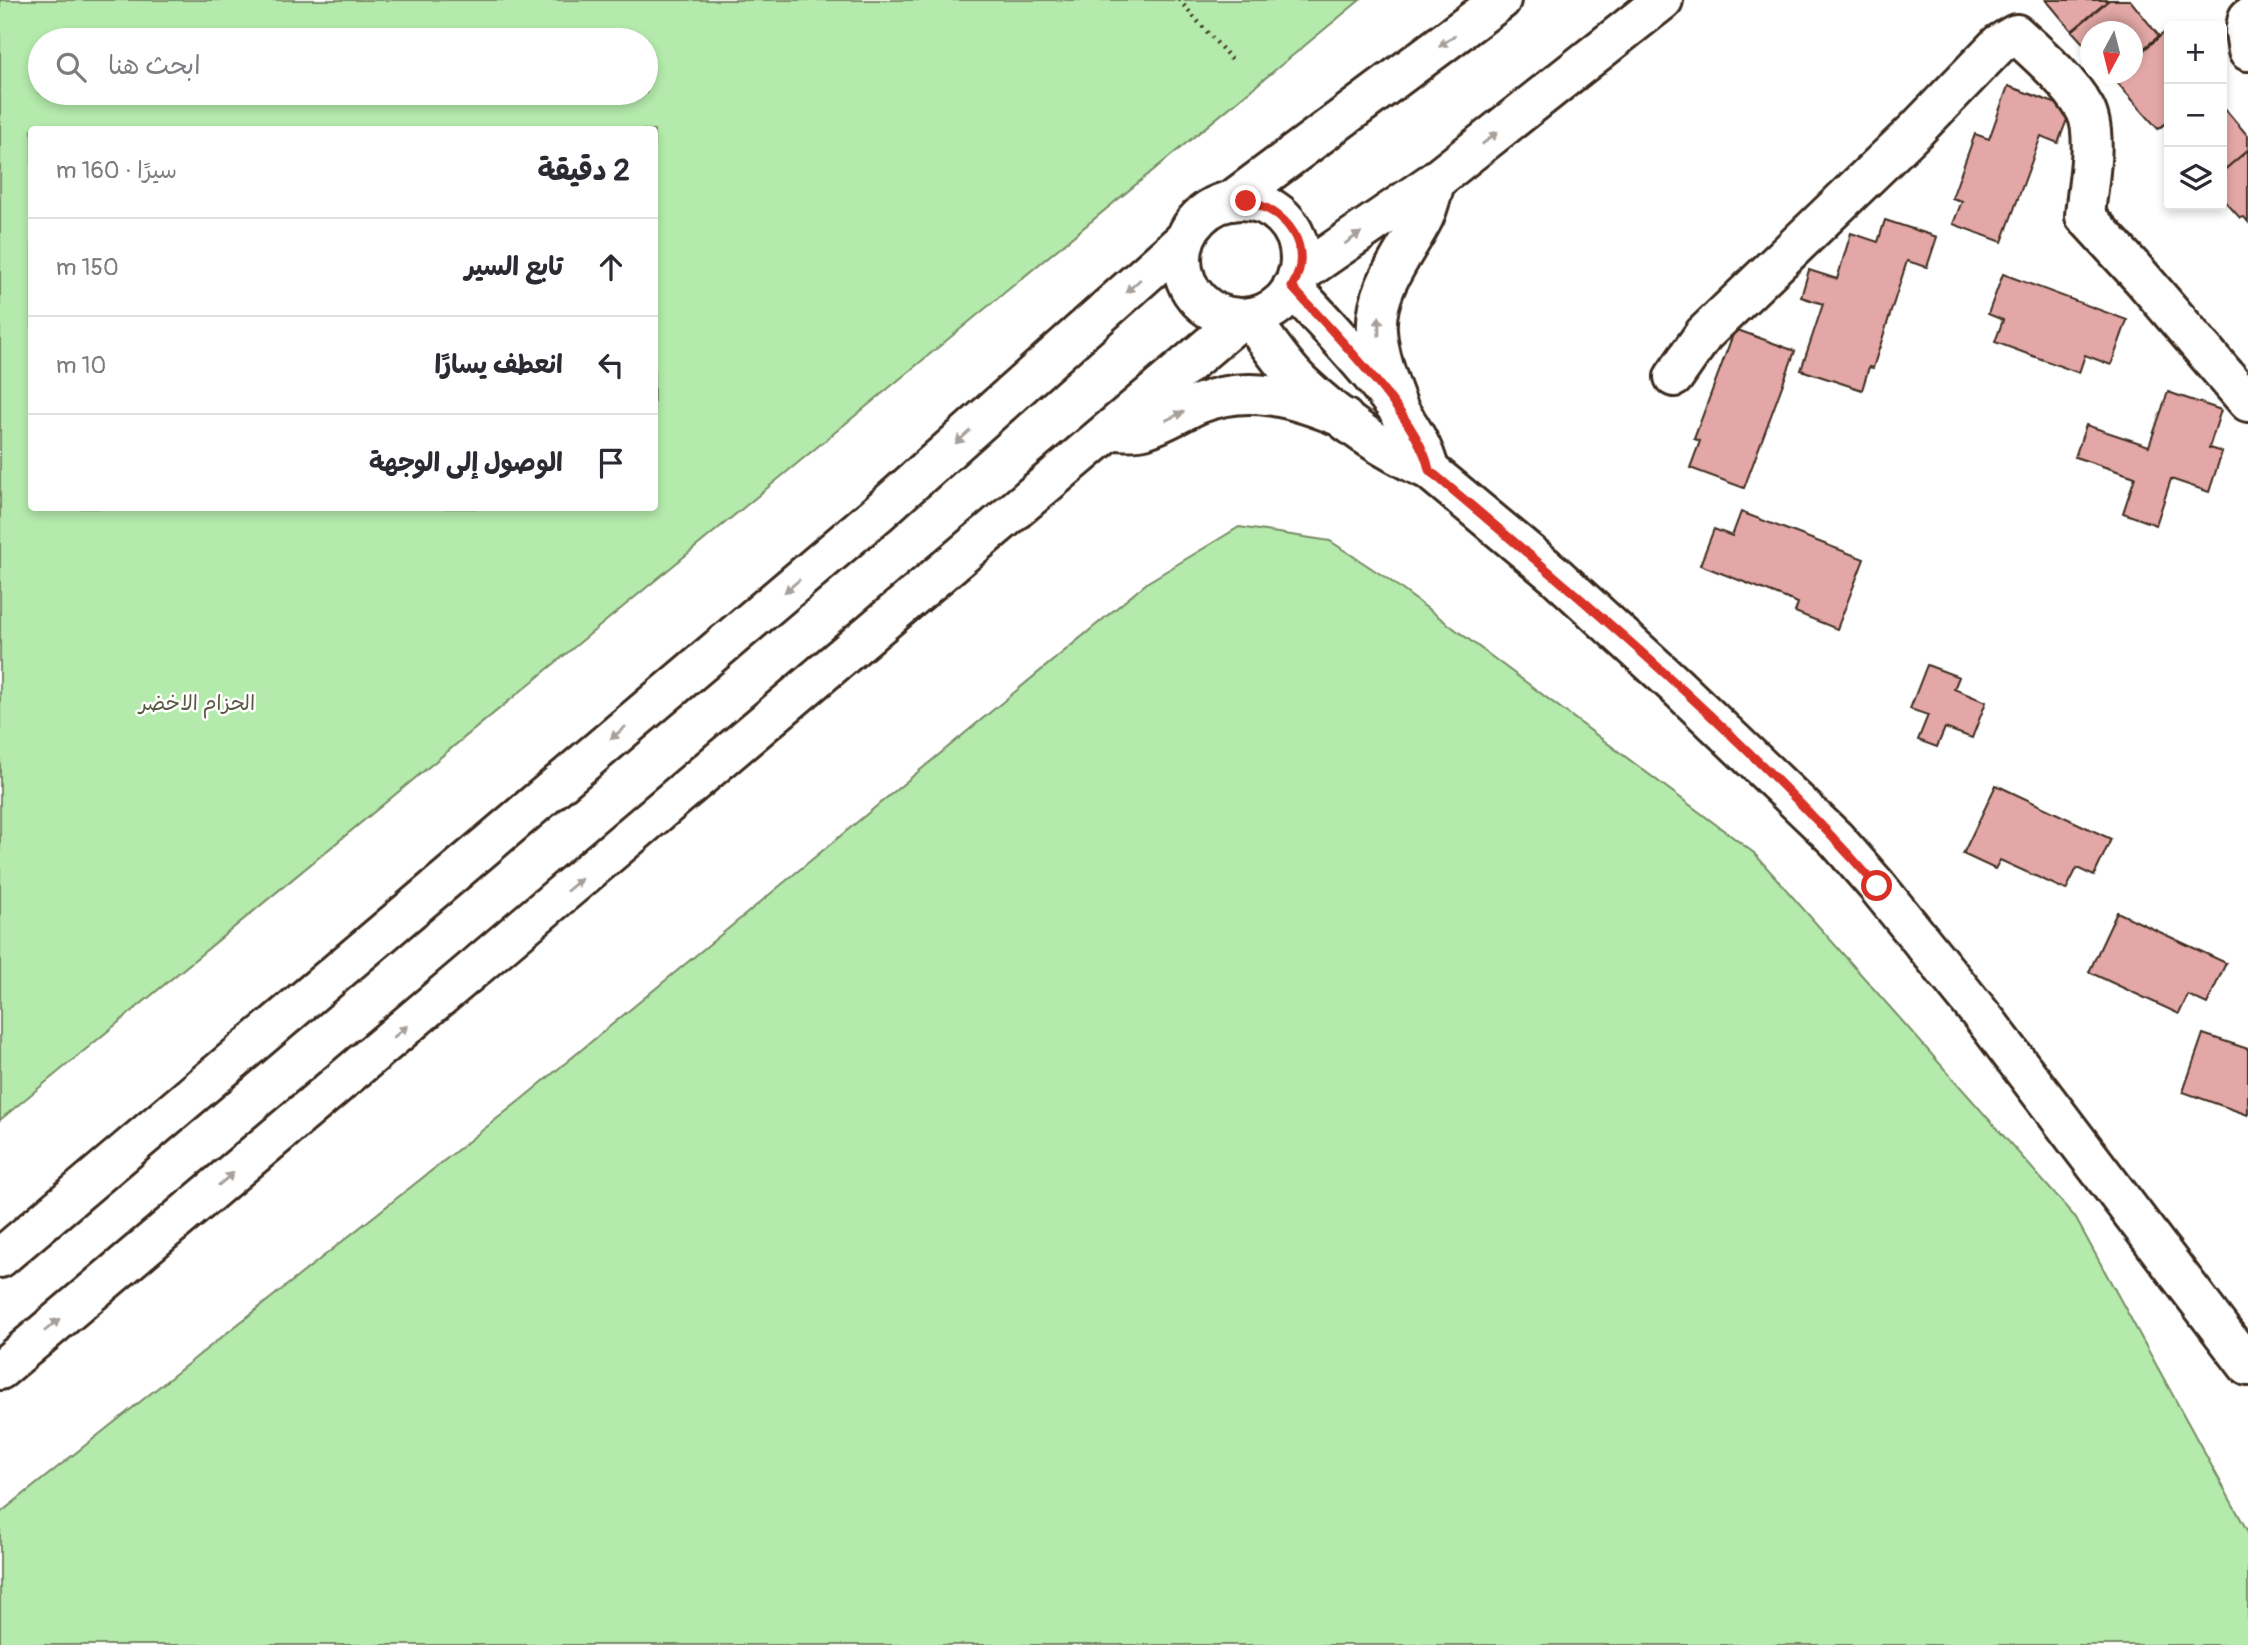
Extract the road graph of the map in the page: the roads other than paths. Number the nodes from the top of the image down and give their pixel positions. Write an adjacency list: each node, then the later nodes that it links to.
1 (1502, 0): 6 (main road, one-way to 6)
2 (1663, 0): 5 (main road, one-way to 2)
3 (2248, 18): 4 (main road)
4 (2248, 51)
5 (1436, 180): 8 (main road, one-way to 5); 12 (main road, one-way to 5)
6 (1231, 201): 7 (main road); 8 (main road)
7 (1184, 240): 9 (main road); 16 (main road, one-way to 16)
8 (1295, 282): 9 (main road); 12 (main road)
9 (1246, 318): 13 (main road); 14 (main road)
10 (1674, 377): 11 (main road)
11 (2248, 402)
12 (1402, 415): 15 (main road)
13 (1344, 418): 14 (main road, one-way to 13); 15 (main road)
14 (1109, 430): 18 (main road, one-way to 14)
15 (1429, 470): 17 (main road)
16 (0, 1258)
17 (2248, 1366)
18 (0, 1370)

